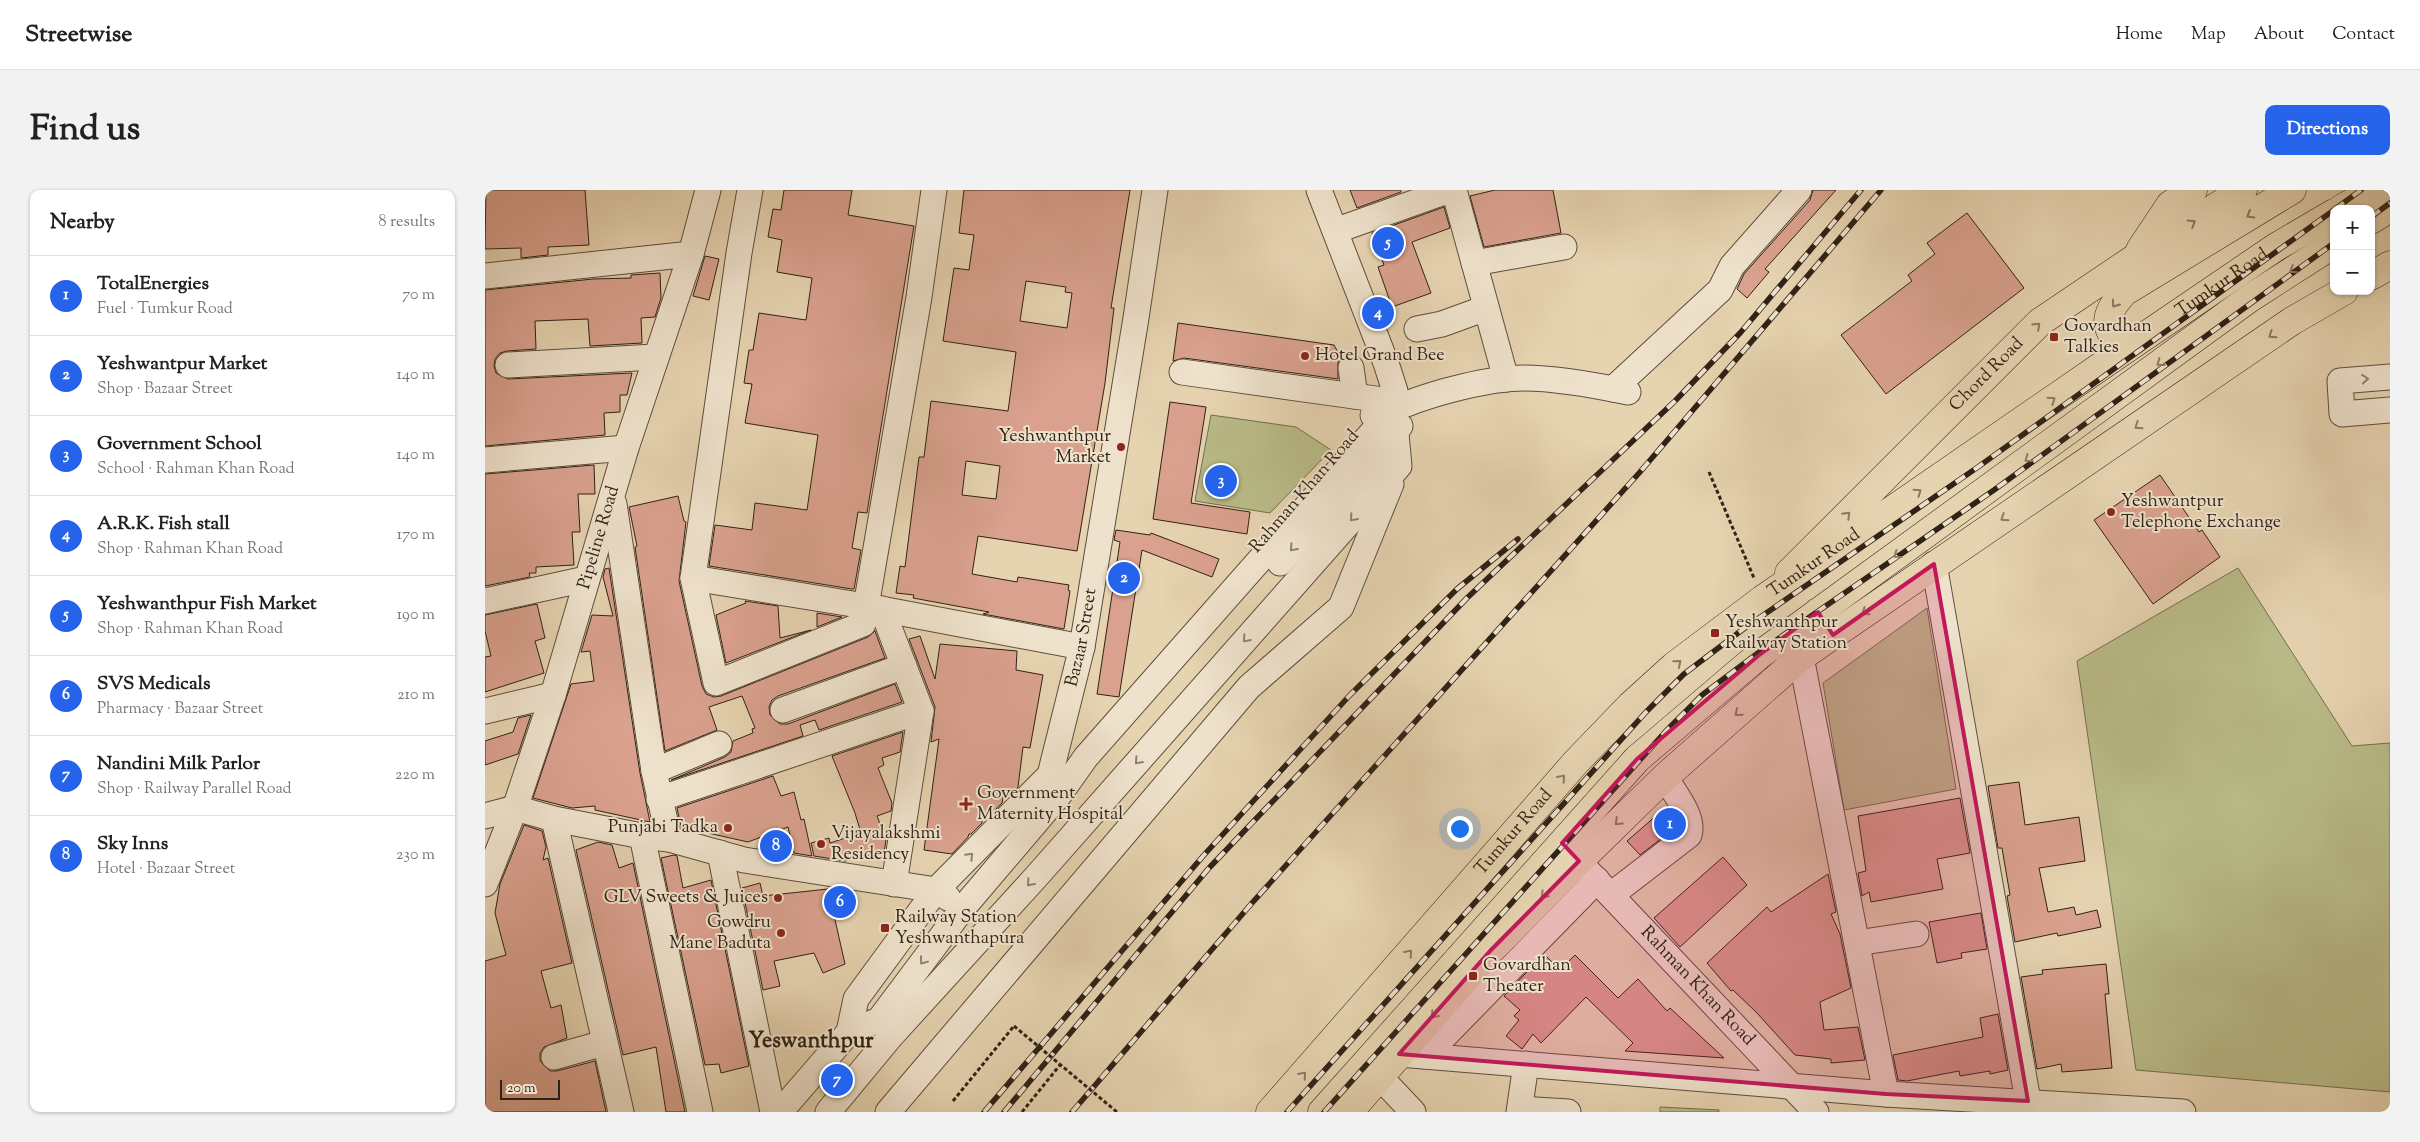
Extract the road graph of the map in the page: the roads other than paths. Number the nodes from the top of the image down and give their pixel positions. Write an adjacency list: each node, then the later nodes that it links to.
1 (708, 190): 23 (street, Pipeline Road)
2 (750, 190): 47 (street)
3 (934, 190): 51 (street)
4 (1141, 190): 54 (street)
5 (1155, 190): 54 (street, Bazaar Street)
6 (1166, 190): 62 (street)
7 (1301, 190): 41 (street)
8 (1319, 190): 41 (street)
9 (1331, 190): 20 (street)
10 (1452, 190): 20 (street); 25 (street)
11 (1799, 190): 38 (street)
12 (2193, 190): 24 (main road)
13 (2243, 190): 24 (main road, Chord Road, one-way to 13)
14 (2292, 190): 32 (main road, one-way to 32)
15 (2374, 190): 16 (main road)
16 (2348, 205)
17 (2390, 208): 19 (main road)
18 (2330, 215): 32 (main road, Tumkur Road)
19 (2375, 217)
20 (1346, 227): 41 (street)
21 (1564, 247): 25 (street)
22 (2330, 247): 52 (main road, Tumkur Road, one-way to 52)
23 (691, 254): 28 (street); 33 (street, Pipeline Road)
24 (2135, 258): 49 (main road, Chord Road, one-way to 24)
25 (1474, 263): 30 (street)
26 (2390, 265): 27 (main road)
27 (2375, 274)
28 (485, 276)
29 (2337, 295): 46 (main road, one-way to 46)
30 (1486, 308): 31 (street); 38 (street)
31 (1417, 329)
32 (2126, 349): 49 (main road, Tumkur Road, one-way to 32)
33 (655, 357): 34 (street); 42 (street, Pipeline Road)
34 (508, 365)
35 (1351, 368): 39 (street)
36 (1183, 372): 39 (street)
37 (2390, 377): 40 (street, one-way to 37)
38 (1506, 379): 41 (street)
39 (1355, 396): 41 (street)
40 (2390, 410)
41 (1391, 413): 44 (street); 62 (street, Rahman Khan Road, one-way to 62)
42 (626, 448): 43 (street); 45 (street, Pipeline Road)
43 (485, 460)
44 (1399, 466): 80 (street, one-way to 80); 96 (street)
45 (613, 498): 48 (street, Pipeline Road); 63 (street)
46 (1934, 564): 53 (main road, one-way to 53); 89 (street)
47 (693, 578): 51 (street); 51 (street)
48 (586, 579): 50 (street); 57 (street, Pipeline Road)
49 (1763, 599): 97 (main road, Tumkur Road, one-way to 49)
50 (485, 601)
51 (873, 607): 54 (street); 56 (street)
52 (1818, 612): 53 (main road); 72 (main road, Tumkur Road)
53 (1833, 635): 55 (main road)
54 (1075, 646): 62 (street, Bazaar Street)
55 (1801, 657): 64 (main road, one-way to 64); 78 (street)
56 (904, 666): 58 (street); 59 (street)
57 (553, 695): 60 (street); 66 (street, Pipeline Road)
58 (783, 710)
59 (921, 711): 65 (street); 74 (street)
60 (485, 712)
61 (719, 744): 63 (street)
62 (1074, 749): 75 (street, Bazaar Street, one-way to 62); 76 (street, Rahman Khan Road)
63 (654, 771): 65 (street)
64 (1665, 777): 72 (main road, one-way to 72); 72 (street)
65 (659, 800): 70 (street)
66 (515, 808): 67 (street); 68 (street); 73 (street, Pipeline Road)
67 (485, 816)
68 (554, 819): 69 (street); 82 (street)
69 (642, 836): 70 (street); 92 (street)
70 (669, 839): 71 (street)
71 (720, 853): 74 (street); 93 (street)
72 (1587, 870): 83 (main road); 87 (street, Rahman Khan Road); 98 (main road, Tumkur Road)
73 (485, 884)
74 (894, 884): 75 (street)
75 (936, 890): 76 (street); 79 (street, Bazaar Street)
76 (963, 908): 80 (street, Rahman Khan Road, one-way to 80)
77 (1916, 934): 78 (street)
78 (1857, 943): 88 (street)
79 (856, 999): 80 (street); 81 (street)
80 (885, 1028): 81 (street); 95 (street)
81 (849, 1032): 94 (street)
82 (604, 1043): 84 (street); 91 (street)
83 (1412, 1056): 85 (street); 86 (main road)
84 (554, 1057)
85 (1526, 1064): 87 (street); 90 (street)
86 (1380, 1076): 99 (main road); 100 (street)
87 (1789, 1085): 88 (street); 102 (street); 103 (street, Rahman Khan Road)
88 (1886, 1094): 89 (street)
89 (2029, 1101): 104 (street)
90 (1520, 1110): 101 (street)
91 (621, 1112)
92 (700, 1112)
93 (773, 1112)
94 (779, 1112)
95 (828, 1112)
96 (888, 1112)
97 (1271, 1112)
98 (1322, 1112)
99 (1349, 1112)
100 (1413, 1112)
101 (1567, 1112)
102 (1787, 1112)
103 (1816, 1112)
104 (2183, 1112)

